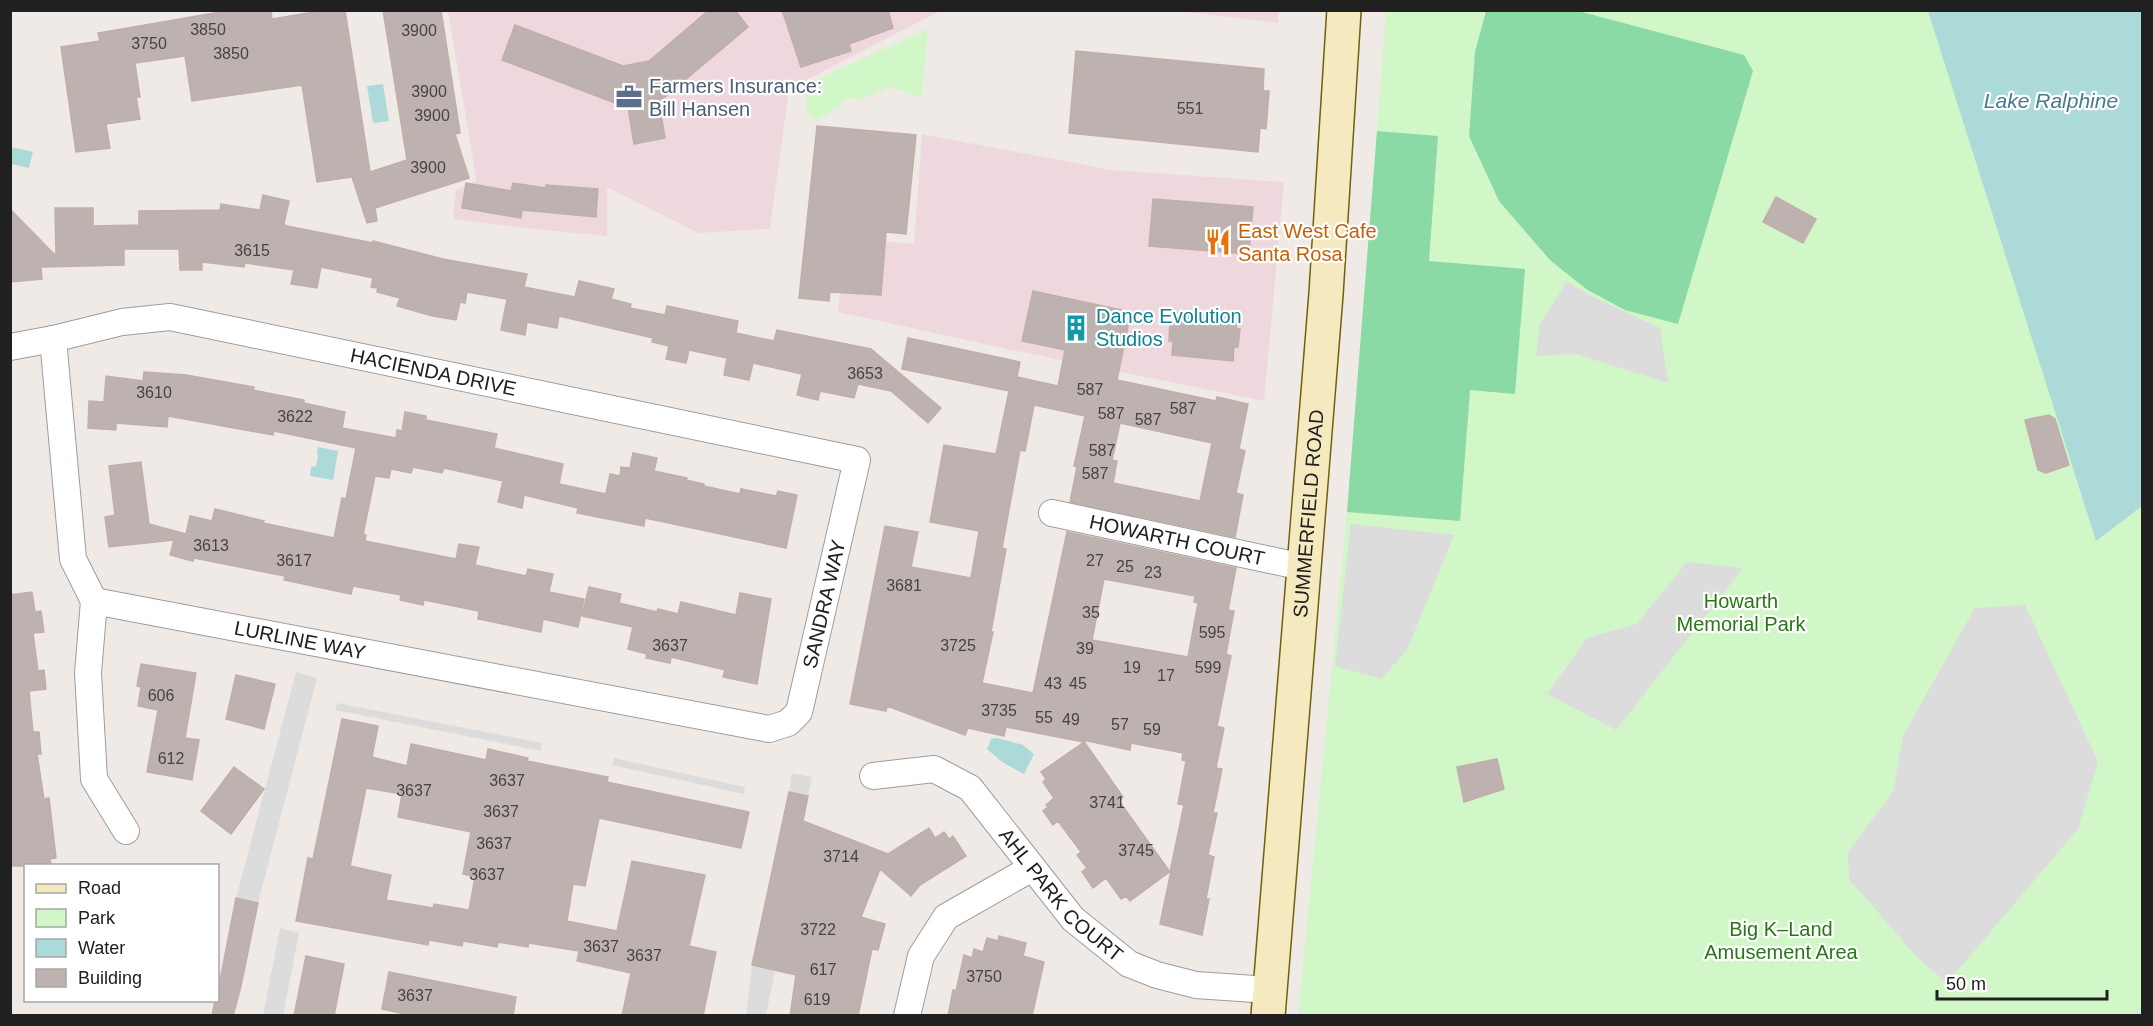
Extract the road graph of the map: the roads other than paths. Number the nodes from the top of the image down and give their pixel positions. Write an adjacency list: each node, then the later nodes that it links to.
1 (1344, 10): 6 (street, SUMMERFIELD ROAD)
2 (53, 339): 3 (street, HACIENDA DRIVE); 4 (street, HACIENDA DRIVE); 7 (street)
3 (10, 347)
4 (857, 460): 8 (street, SANDRA WAY)
5 (1052, 513): 6 (street, HOWARTH COURT)
6 (1303, 567): 12 (street, SUMMERFIELD ROAD)
7 (94, 601): 8 (street, LURLINE WAY); 10 (street)
8 (769, 729)
9 (873, 776): 11 (street, AHL PARK COURT)
10 (126, 831)
11 (1032, 868): 12 (street, AHL PARK COURT); 13 (street)
12 (1269, 1003)
13 (907, 1016)

